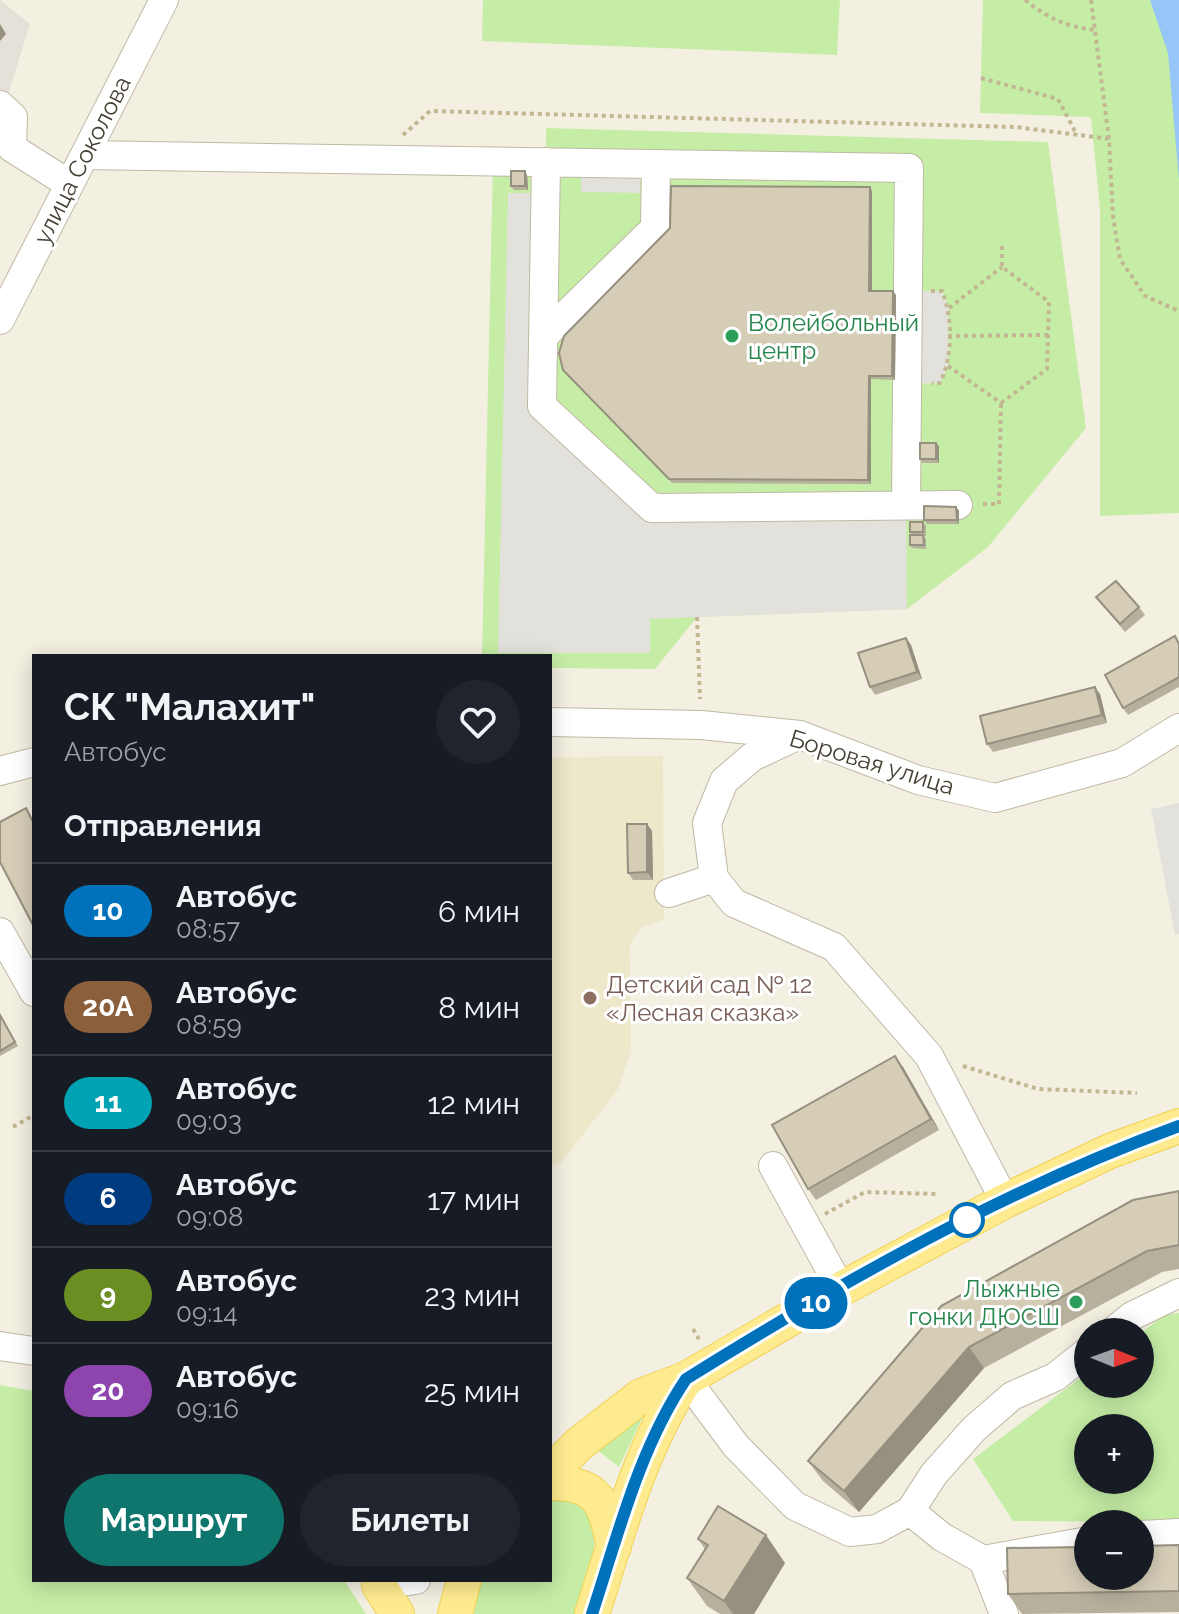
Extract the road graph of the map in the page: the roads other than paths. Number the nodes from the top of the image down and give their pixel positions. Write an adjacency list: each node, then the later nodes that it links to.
1 (164, 0): 3 (street, улица Соколова)
2 (0, 105): 6 (street)
3 (85, 155): 4 (street); 6 (street, улица Соколова)
4 (546, 162): 5 (street); 8 (street)
5 (656, 164): 8 (street); 9 (street)
6 (69, 184): 7 (street, улица Соколова)
7 (0, 320)
8 (543, 337): 9 (street)
9 (906, 505): 10 (street)
10 (958, 505)
11 (552, 722): 13 (street, Боровая улица)
12 (1179, 728): 13 (street, Боровая улица)
13 (800, 735): 16 (street)
14 (32, 763): 15 (street)
15 (0, 771)
16 (714, 878): 17 (street); 22 (street)
17 (669, 893)
18 (0, 932): 19 (street)
19 (32, 988)
20 (1179, 1126): 22 (main road)
21 (773, 1166): 23 (street)
22 (1005, 1201): 23 (main road)
23 (841, 1289): 27 (main road)
24 (1179, 1293): 25 (street)
25 (1130, 1318)
26 (1074, 1362): 30 (street)
27 (686, 1379): 28 (main road); 30 (street); 34 (main road)
28 (552, 1471)
29 (552, 1483): 34 (main road)
30 (910, 1511): 35 (street)
31 (1179, 1533): 32 (street)
32 (1154, 1534)
33 (1074, 1544): 35 (street)
34 (614, 1547): 40 (main road)
35 (983, 1560): 41 (street)
36 (377, 1582): 38 (main road)
37 (463, 1582): 39 (main road)
38 (397, 1614)
39 (455, 1614)
40 (592, 1614)
41 (1004, 1614)

